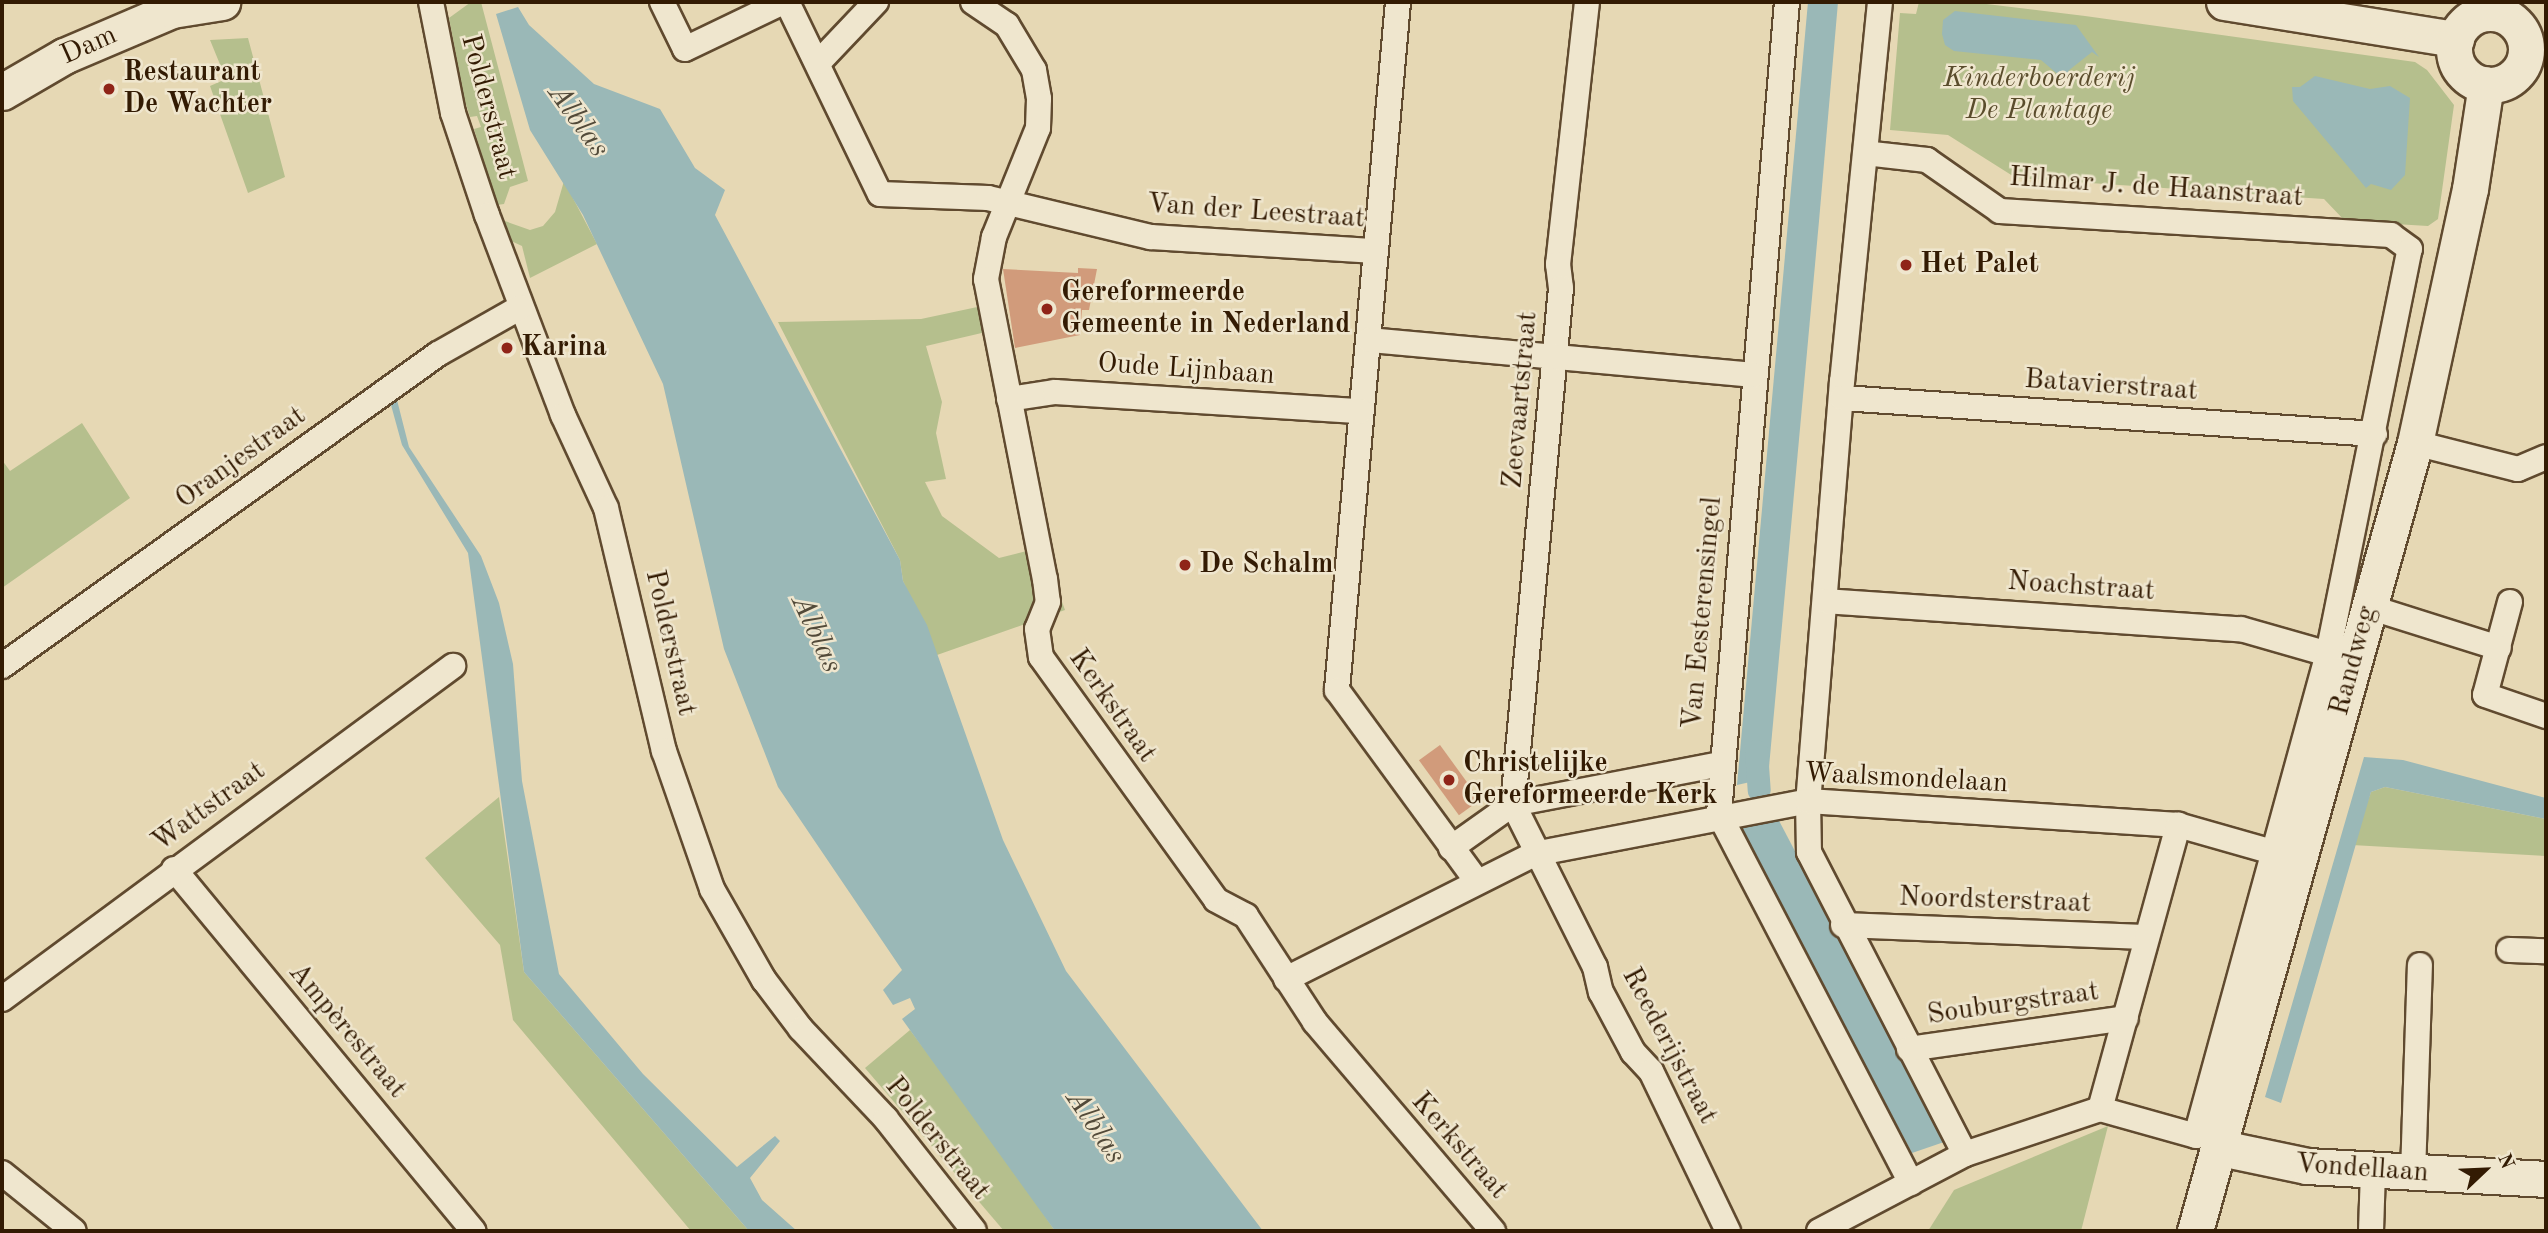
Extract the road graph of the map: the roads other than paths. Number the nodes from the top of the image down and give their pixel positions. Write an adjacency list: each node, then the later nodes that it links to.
1 (222, 2): 12 (street, Dam)
2 (431, 2): 23 (street, Polderstraat)
3 (662, 2): 4 (street)
4 (785, 2): 16 (street)
5 (876, 2): 16 (street)
6 (973, 2): 20 (street, Kerkstraat)
7 (1398, 2): 22 (street)
8 (1587, 2): 25 (street, Zeevaartstraat)
9 (1787, 2): 26 (street, Van Eesterensingel)
10 (1880, 2): 19 (street)
11 (2224, 2): 14 (street)
12 (170, 6): 18 (street, Dam)
13 (2498, 8): 14 (street); 15 (street)
14 (2456, 39): 17 (street)
15 (2536, 47): 17 (street)
16 (819, 62): 20 (street, Van der Leestraat)
17 (2486, 84): 31 (street, Randweg)
18 (2, 92)
19 (1865, 153): 21 (street, Hilmar J. de Haanstraat); 27 (street)
20 (1008, 202): 22 (street, Van der Leestraat); 28 (street, Kerkstraat)
21 (2410, 249): 30 (street, Randweg)
22 (1376, 251): 24 (street)
23 (521, 307): 38 (street, Oranjestraat); 68 (street, Polderstraat)
24 (1369, 340): 25 (street); 29 (street)
25 (1555, 358): 26 (street); 43 (street, Zeevaartstraat)
26 (1753, 375): 41 (street, Van Eesterensingel)
27 (1842, 398): 30 (street, Batavierstraat); 33 (street)
28 (1009, 399): 29 (street, Oude Lijnbaan); 56 (street, Kerkstraat)
29 (1360, 411): 46 (street)
30 (2375, 434): 37 (street, Randweg)
31 (2415, 443): 32 (street); 35 (street, Randweg)
32 (2546, 457)
33 (1825, 601): 37 (street, Noachstraat); 42 (street)
34 (2510, 602): 36 (street)
35 (2369, 607): 36 (street); 61 (street, Randweg)
36 (2499, 648): 40 (street)
37 (2328, 654): 47 (street, Randweg)
38 (2, 666)
39 (453, 666): 49 (street, Wattstraat)
40 (2546, 716)
41 (1720, 764): 43 (street); 44 (street, Van Eesterensingel)
42 (1808, 801): 44 (street, Waalsmondelaan); 45 (street, Waalsmondelaan); 51 (street)
43 (1513, 804): 46 (street); 48 (street)
44 (1719, 814): 48 (street, Waalsmondelaan); 67 (street, Van Eesterensingel)
45 (2178, 825): 47 (street, Waalsmondelaan); 52 (street)
46 (1451, 848): 50 (street)
47 (2276, 853): 61 (street, Randweg)
48 (1534, 854): 50 (street, Waalsmondelaan); 72 (street, Reederijstraat)
49 (174, 869): 57 (street, Wattstraat); 70 (street, Ampèrestraat)
50 (1476, 880): 56 (street, Waalsmondelaan)
51 (1843, 925): 52 (street, Noordsterstraat); 59 (street)
52 (2146, 937): 58 (street)
53 (2509, 950): 54 (street)
54 (2546, 951)
55 (2420, 965): 65 (street)
56 (1286, 979): 71 (street, Kerkstraat)
57 (2, 999)
58 (2126, 1018): 59 (street, Souburgstraat); 60 (street)
59 (1909, 1049): 62 (street)
60 (2100, 1109): 61 (street); 62 (street)
61 (2209, 1142): 63 (street, Vondellaan); 74 (street, Randweg)
62 (1965, 1153): 67 (street)
63 (2373, 1172): 65 (street, Vondellaan); 75 (street)
64 (2, 1173): 69 (street)
65 (2413, 1174): 66 (street, Vondellaan)
66 (2546, 1179)
67 (1911, 1183): 73 (street)
68 (966, 1228)
69 (74, 1231)
70 (473, 1231)
71 (1493, 1231)
72 (1728, 1231)
73 (1819, 1231)
74 (2195, 1231)
75 (2371, 1231)

